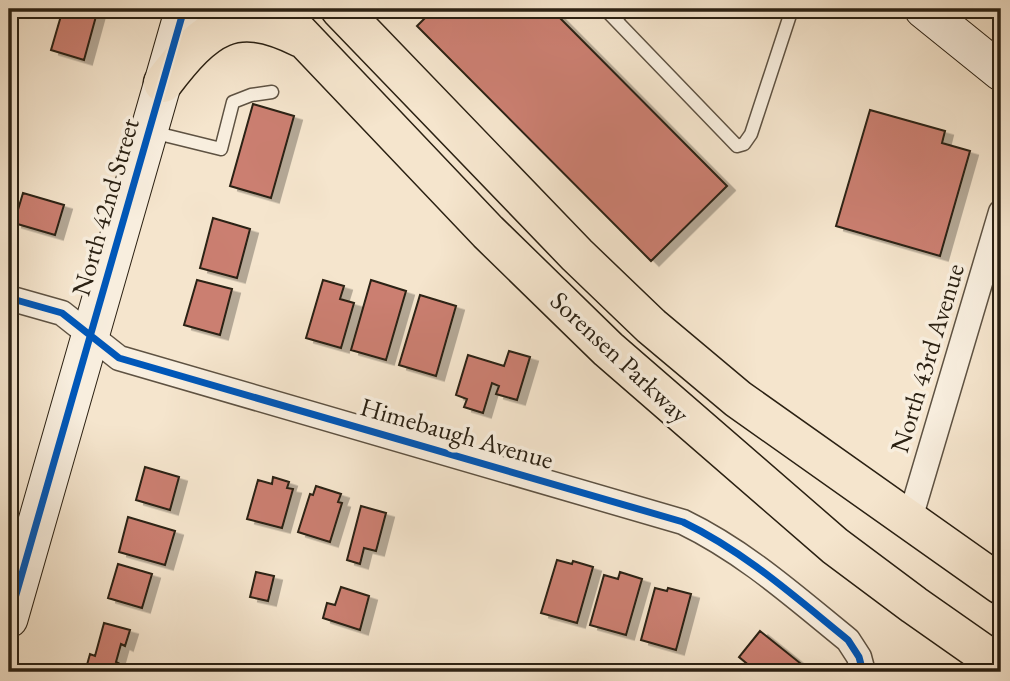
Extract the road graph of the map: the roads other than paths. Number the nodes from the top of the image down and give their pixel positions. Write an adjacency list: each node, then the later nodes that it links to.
1 (184, 9): 11 (street, North 42nd Street)
2 (275, 9): 9 (main road, Sorensen Parkway)
3 (340, 9): 17 (main road, Sorensen Parkway)
4 (605, 9): 8 (lane)
5 (626, 9): 8 (lane)
6 (792, 9): 8 (lane)
7 (923, 9): 10 (street)
8 (615, 19)
9 (307, 41): 11 (main road); 20 (main road, Sorensen Parkway)
10 (1001, 72)
11 (163, 83): 13 (street, North 42nd Street)
12 (272, 92): 13 (lane)
13 (149, 131): 16 (street, North 42nd Street)
14 (1001, 212): 17 (street, North 43rd Avenue)
15 (9, 298): 16 (street, Himebaugh Avenue)
16 (90, 336): 19 (street, North 42nd Street); 21 (street, Himebaugh Avenue)
17 (909, 522): 18 (main road, Sorensen Parkway)
18 (1001, 585)
19 (9, 619)
20 (1001, 666)
21 (862, 669)

